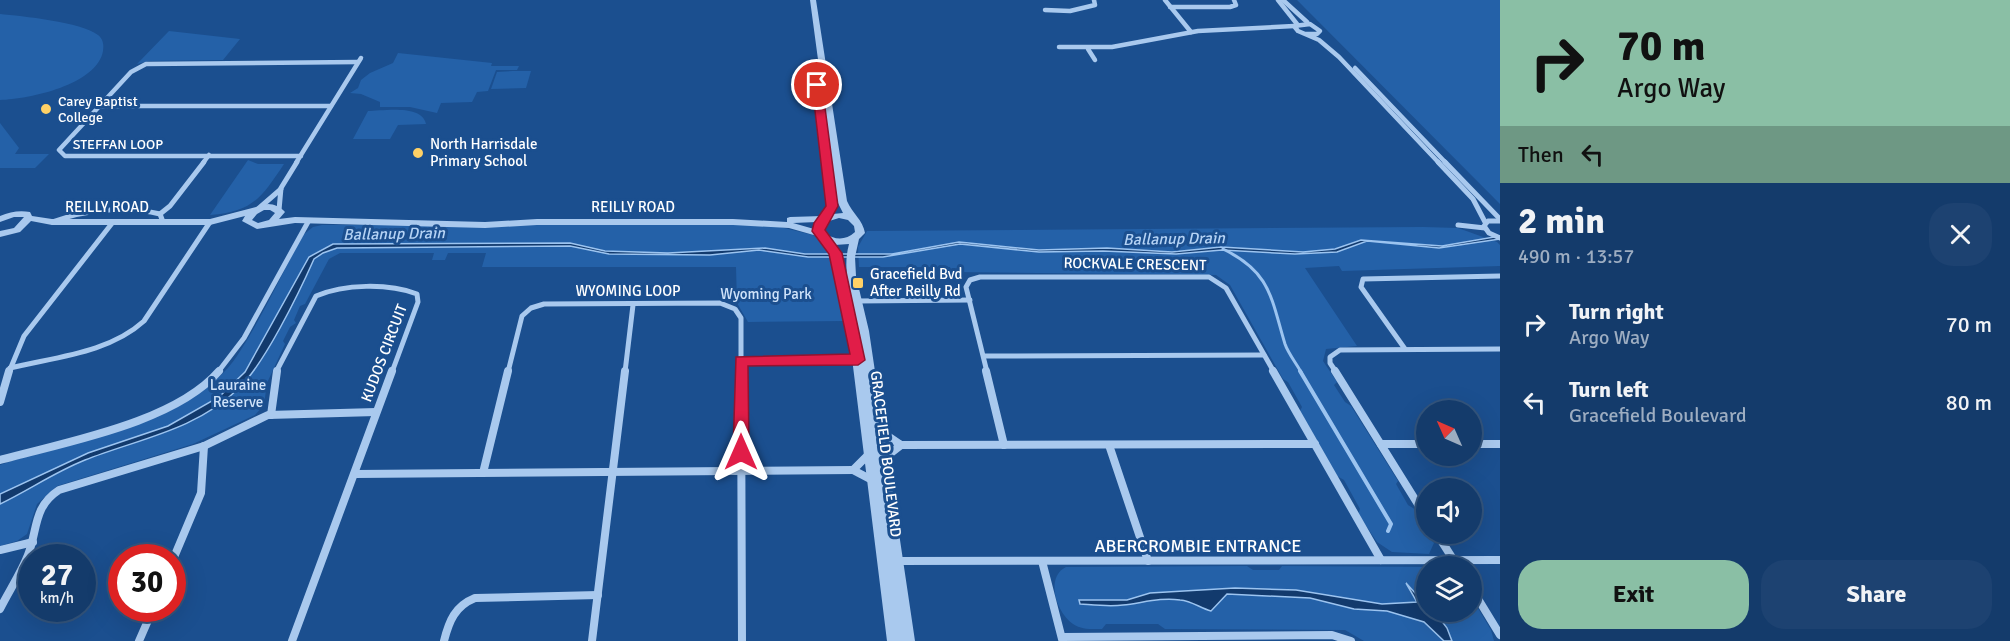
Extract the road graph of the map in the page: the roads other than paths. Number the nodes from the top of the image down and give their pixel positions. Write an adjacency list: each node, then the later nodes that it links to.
1 (806, 0): 28 (street)
2 (813, 0): 31 (street)
3 (1094, 0): 9 (street)
4 (1165, 0): 8 (street)
5 (1234, 0): 8 (street)
6 (1278, 0): 11 (street)
7 (1283, 0): 10 (street)
8 (1170, 7): 13 (street)
9 (1045, 10)
10 (1310, 24): 11 (street); 15 (street)
11 (1295, 25): 12 (street); 14 (street)
12 (1271, 28): 13 (street); 14 (street)
13 (1191, 32): 17 (street)
14 (1304, 33): 15 (street); 42 (street)
15 (1319, 33): 32 (street)
16 (1059, 47): 17 (street)
17 (1088, 49): 18 (street)
18 (1095, 60)
19 (98, 106): 20 (street); 20 (street, STEFFAN LOOP); 21 (street, STEFFAN LOOP)
20 (331, 106): 22 (street)
21 (209, 155): 22 (street, STEFFAN LOOP); 27 (street)
22 (301, 156): 23 (street)
23 (281, 188): 24 (street); 25 (street)
24 (256, 210): 25 (street); 29 (street, REILLY ROAD); 39 (street)
25 (279, 211): 30 (street, REILLY ROAD); 40 (street)
26 (1, 218): 38 (street)
27 (161, 218): 33 (street, REILLY ROAD); 34 (street, REILLY ROAD); 35 (street, REILLY ROAD)
28 (825, 218): 31 (street); 37 (street, REILLY ROAD); 44 (street)
29 (225, 220): 35 (street, REILLY ROAD); 39 (street, REILLY ROAD)
30 (295, 220): 36 (street, REILLY ROAD); 40 (street, REILLY ROAD)
31 (855, 220): 45 (street)
32 (1500, 220): 42 (street)
33 (51, 222): 34 (street, REILLY ROAD); 38 (street, REILLY ROAD)
34 (112, 222): 57 (street)
35 (210, 222): 57 (street)
36 (308, 222): 37 (street, REILLY ROAD); 72 (street)
37 (733, 222): 44 (street, REILLY ROAD)
38 (26, 223): 43 (street)
39 (250, 224): 40 (street, REILLY ROAD)
40 (268, 224)
41 (1458, 225): 42 (street)
42 (1485, 225): 46 (street)
43 (2, 235)
44 (823, 237): 45 (street); 56 (street, GRACEFIELD BOULEVARD)
45 (855, 238): 49 (street, GRACEFIELD BOULEVARD)
46 (1500, 238)
47 (1500, 276): 52 (street)
48 (970, 300): 49 (street); 53 (street, ROCKVALE CRESCENT); 54 (street)
49 (857, 301): 61 (street, GRACEFIELD BOULEVARD)
50 (633, 305): 55 (street, WYOMING LOOP); 76 (street); 77 (street, WYOMING LOOP)
51 (1500, 349): 52 (street)
52 (1405, 350): 63 (street)
53 (1264, 355): 54 (street); 62 (street, ROCKVALE CRESCENT)
54 (984, 356): 68 (street)
55 (741, 360): 56 (street); 74 (street, WYOMING LOOP)
56 (858, 360): 71 (street, GRACEFIELD BOULEVARD)
57 (10, 368): 58 (street)
58 (0, 402)
59 (376, 412): 60 (street); 60 (street, KUDOS CIRCUIT); 78 (street, KUDOS CIRCUIT)
60 (271, 415): 70 (street)
61 (879, 430): 67 (street); 73 (street, GRACEFIELD BOULEVARD)
62 (1315, 444): 69 (street); 84 (street, ROCKVALE CRESCENT)
63 (1381, 444): 64 (street); 80 (street)
64 (1416, 444)
65 (1482, 444): 66 (street)
66 (1500, 444)
67 (901, 445): 68 (street); 73 (street)
68 (1004, 445): 69 (street)
69 (1109, 445): 88 (street)
70 (204, 446): 81 (street); 82 (street)
71 (869, 454): 75 (street); 79 (street, GRACEFIELD BOULEVARD)
72 (0, 460)
73 (883, 460): 86 (street, GRACEFIELD BOULEVARD)
74 (740, 470): 75 (street); 76 (street); 102 (street, WYOMING LOOP)
75 (853, 470): 79 (street)
76 (612, 472): 77 (street); 91 (street)
77 (483, 473): 78 (street)
78 (355, 474): 99 (street, KUDOS CIRCUIT)
79 (873, 481): 103 (street, GRACEFIELD BOULEVARD)
80 (1416, 502)
81 (33, 542): 83 (street); 93 (street)
82 (180, 544)
83 (0, 550)
84 (1381, 560): 88 (street, ABERCROMBIE ENTRANCE); 89 (street, ABERCROMBIE ENTRANCE)
85 (1500, 560): 90 (street, ABERCROMBIE ENTRANCE)
86 (897, 561): 87 (street, ABERCROMBIE ENTRANCE); 104 (street, GRACEFIELD BOULEVARD)
87 (1042, 561): 88 (street, ABERCROMBIE ENTRANCE); 97 (street)
88 (1148, 561)
89 (1416, 562)
90 (1482, 562)
91 (598, 595): 100 (street); 101 (street)
92 (1482, 605): 95 (street)
93 (0, 609)
94 (147, 622): 98 (street)
95 (1500, 635)
96 (1210, 638): 97 (street); 105 (street)
97 (1062, 639)
98 (139, 641)
99 (292, 641)
100 (444, 641)
101 (592, 641)
102 (742, 641)
103 (894, 641)
104 (908, 641)
105 (1351, 641)

